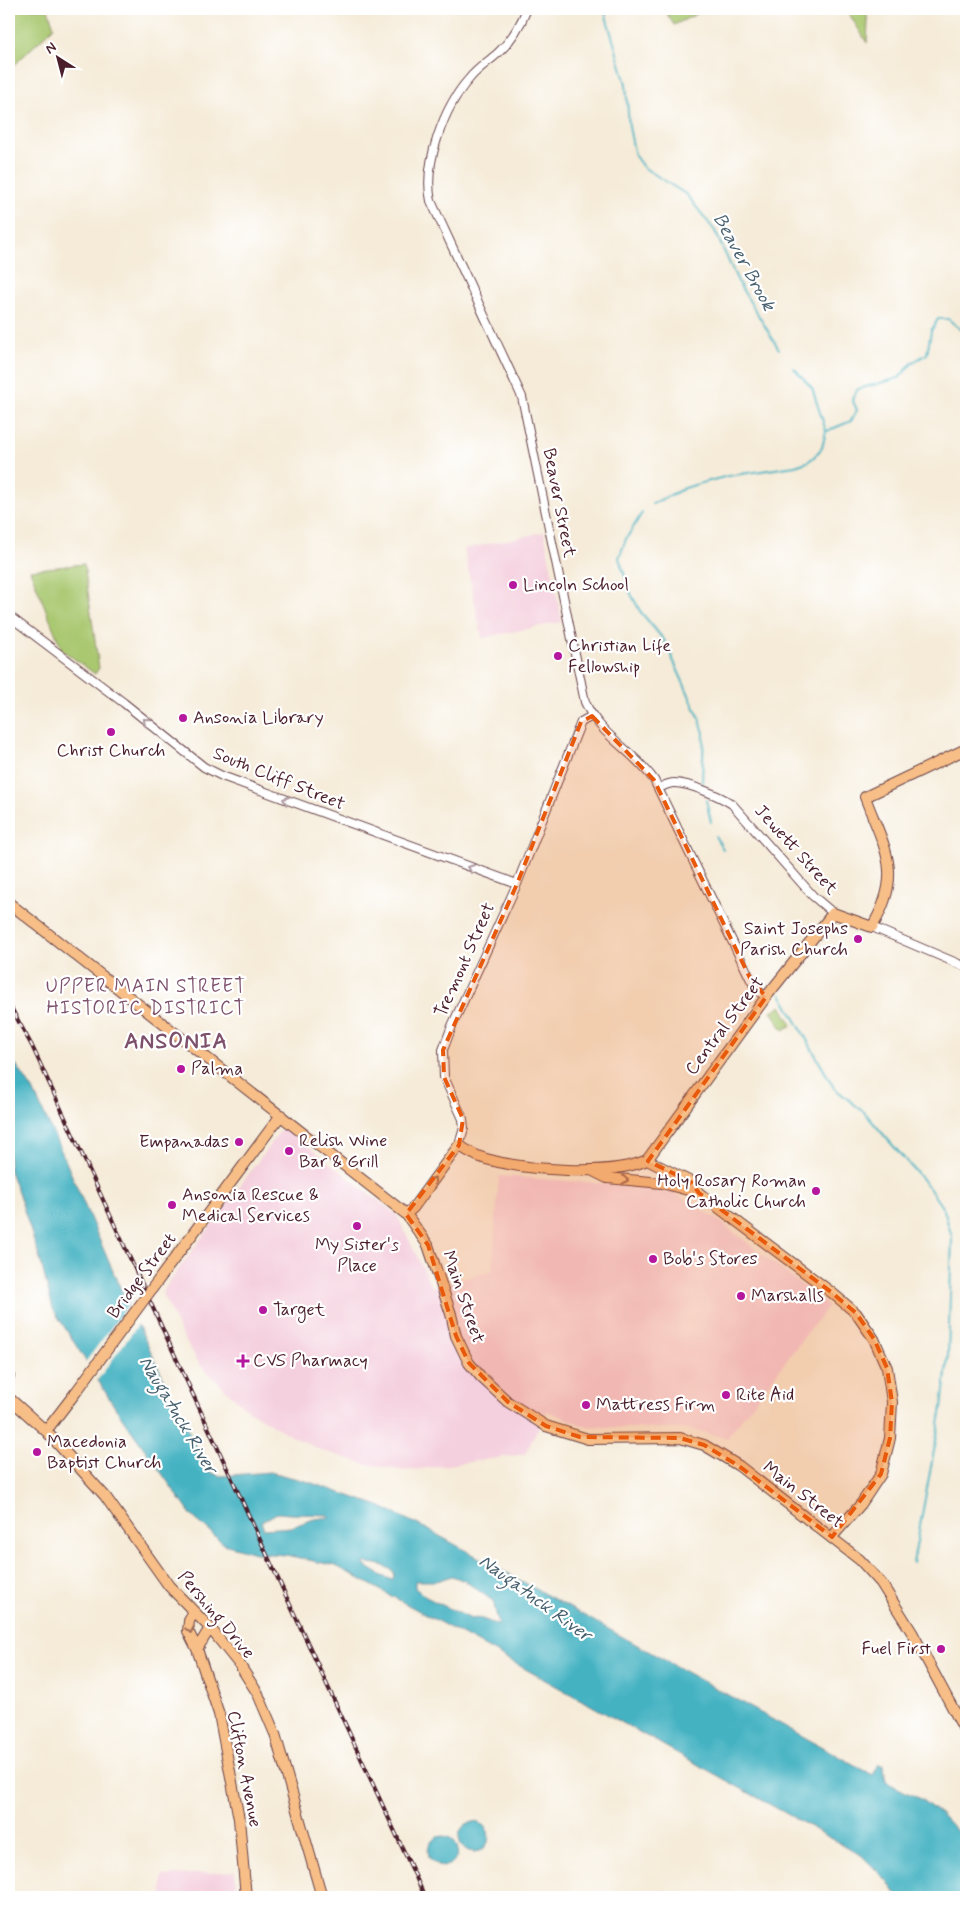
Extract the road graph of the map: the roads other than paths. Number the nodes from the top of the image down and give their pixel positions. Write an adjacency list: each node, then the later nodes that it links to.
1 (527, 9): 3 (street, Beaver Street)
2 (9, 616): 6 (street, South Cliff Street, one-way to 2)
3 (592, 716): 5 (street, Beaver Street); 6 (street, Tremont Street)
4 (966, 749): 9 (main road)
5 (659, 788): 8 (street, Jewett Street); 11 (street, Beaver Street)
6 (517, 884): 13 (street, Tremont Street)
7 (9, 903): 12 (main road, Main Street)
8 (832, 913): 9 (main road, Jewett Street); 11 (main road, Central Street)
9 (872, 927): 10 (street, Jewett Street)
10 (966, 967)
11 (766, 997): 14 (main road, Central Street)
12 (281, 1115): 18 (main road, Main Street); 24 (main road, Bridge Street, bridge)
13 (458, 1145): 15 (main road); 18 (main road, Tremont Street, one-way to 13)
14 (647, 1160): 15 (main road); 16 (main road); 17 (main road)
15 (590, 1170): 16 (main road, one-way to 16)
16 (662, 1183): 17 (main road)
17 (699, 1193): 25 (main road)
18 (406, 1214): 25 (main road, Main Street)
19 (9, 1313): 20 (main road)
20 (9, 1332)
21 (9, 1355): 22 (main road)
22 (9, 1376)
23 (9, 1398): 24 (main road, Pershing Drive)
24 (46, 1431): 26 (main road, Pershing Drive)
25 (832, 1537): 29 (main road, Main Street)
26 (194, 1612): 27 (main road, Pershing Drive); 28 (main road, Clifton Avenue, one-way to 28)
27 (210, 1628): 28 (main road); 31 (main road, Pershing Drive)
28 (197, 1649): 30 (main road, Clifton Avenue)
29 (966, 1733)
30 (246, 1897)
31 (322, 1897)

